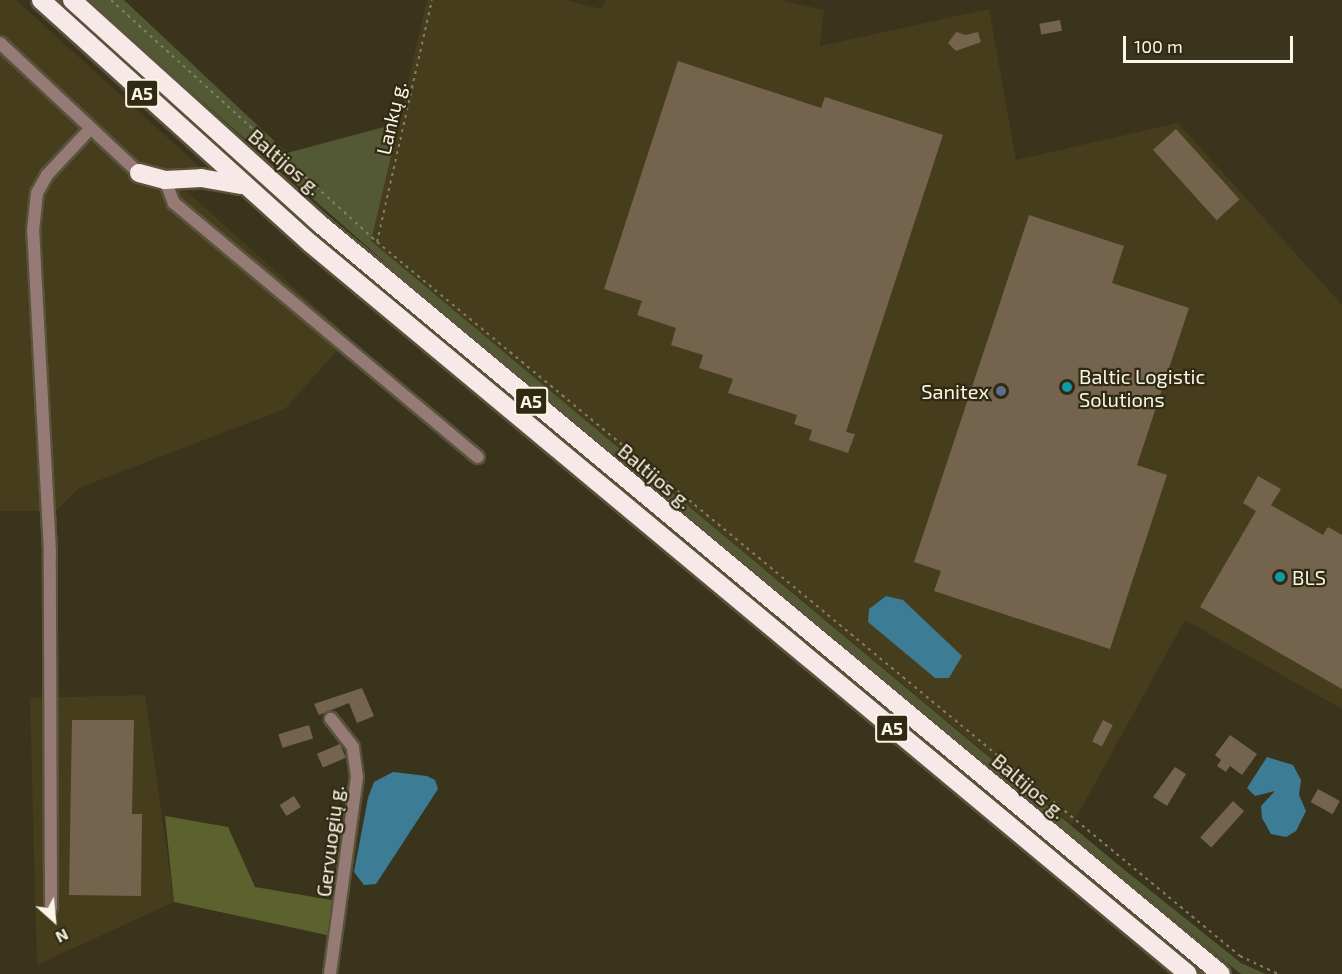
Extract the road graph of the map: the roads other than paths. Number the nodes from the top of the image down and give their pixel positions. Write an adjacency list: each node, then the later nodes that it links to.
1 (41, 0): 7 (highway, A5)
2 (72, 0): 13 (highway, Baltijos g. / A5)
3 (0, 43): 4 (street)
4 (90, 129): 5 (street); 10 (street)
5 (139, 173): 6 (highway)
6 (165, 180): 7 (highway); 8 (street)
7 (245, 186): 12 (highway, A5)
8 (478, 457)
9 (331, 719): 11 (street, Gervuogių g.)
10 (51, 908)
11 (330, 974)
12 (1188, 974)
13 (1221, 974)

